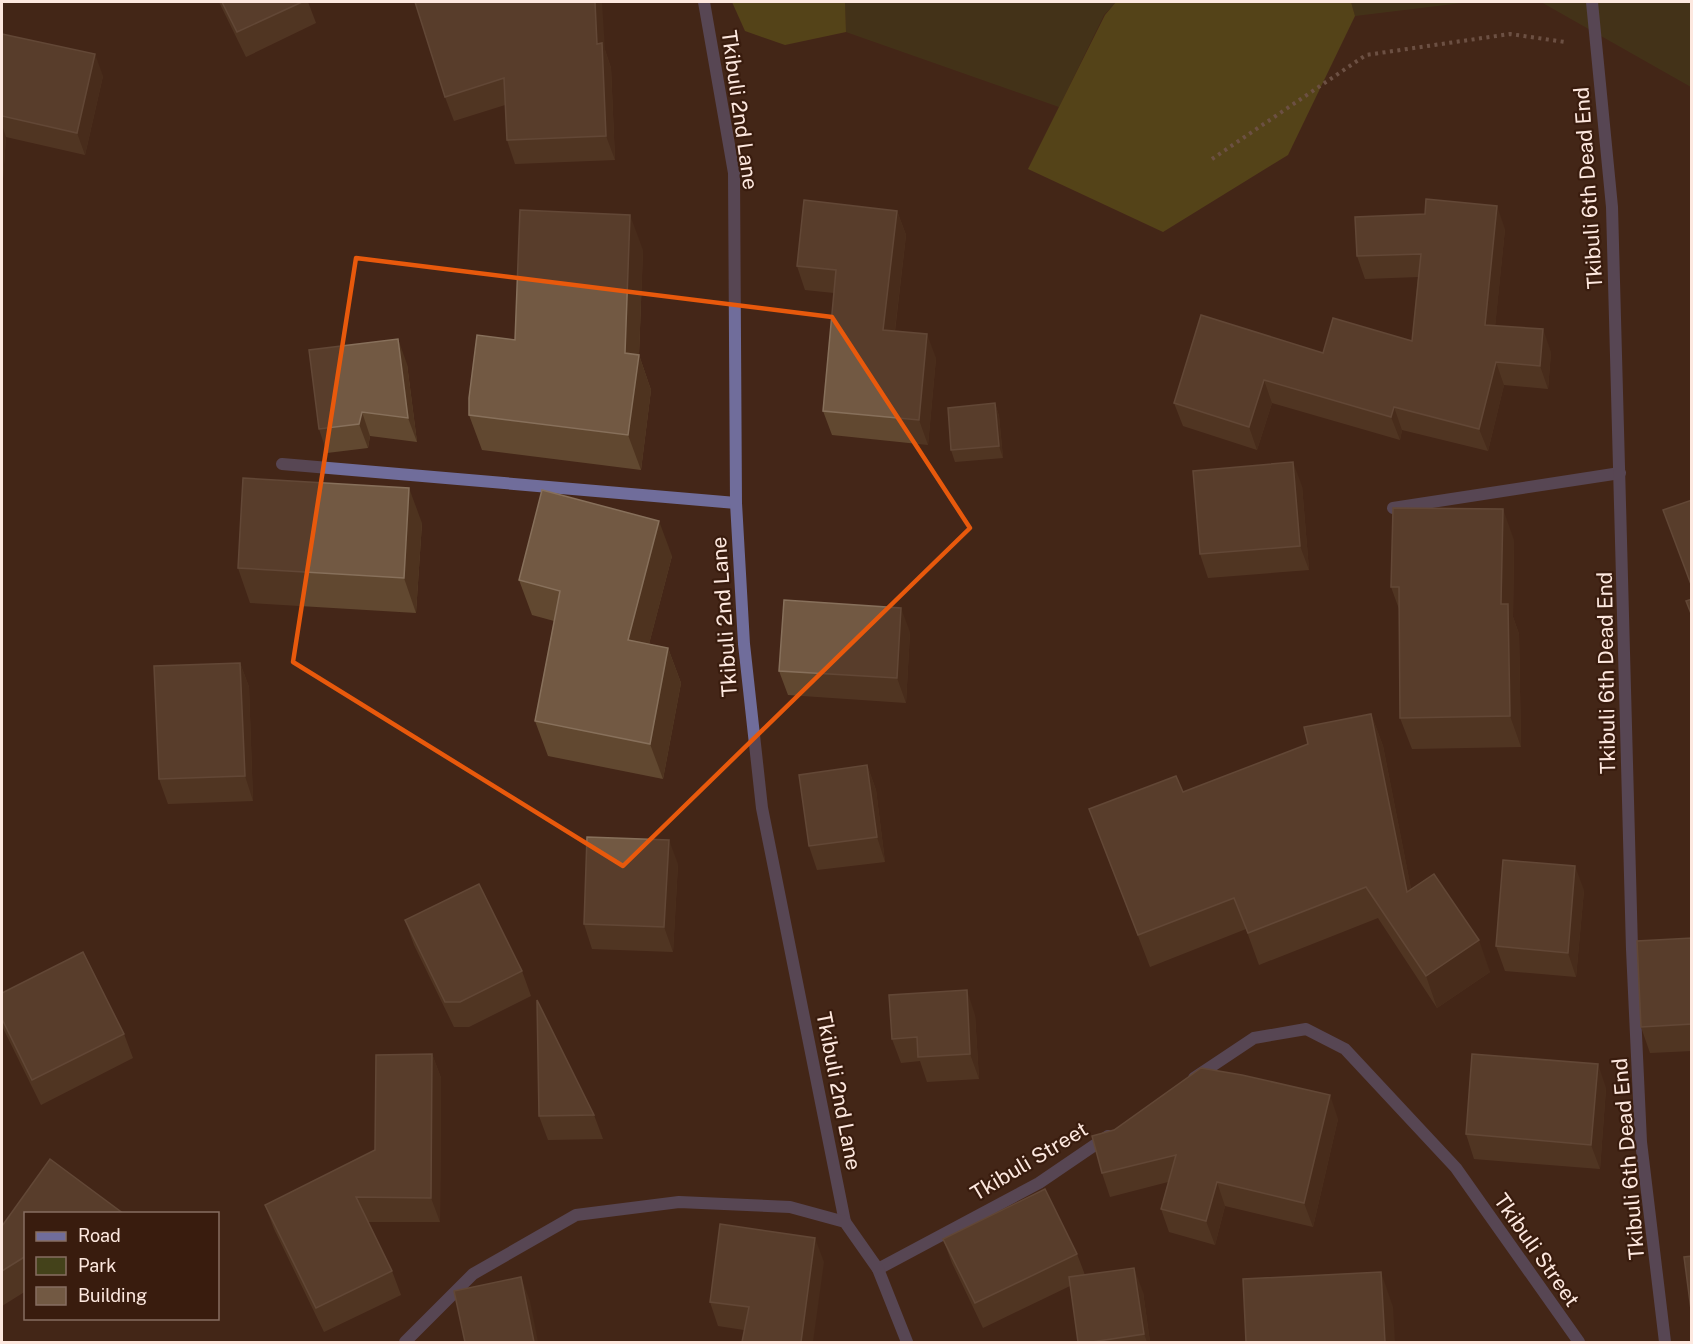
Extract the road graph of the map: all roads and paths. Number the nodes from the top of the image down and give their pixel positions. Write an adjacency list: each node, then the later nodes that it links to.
1 (704, 2): 7 (street, Tkibuli 2nd Lane)
2 (1592, 2): 3 (street, Tkibuli 6th Dead End)
3 (1596, 46): 4 (path); 6 (street, Tkibuli 6th Dead End)
4 (1212, 159)
5 (282, 464): 7 (street)
6 (1620, 473): 8 (street); 16 (street, Tkibuli 6th Dead End)
7 (736, 503): 11 (street, Tkibuli 2nd Lane)
8 (1393, 507)
9 (1185, 1084): 15 (street, Tkibuli Street)
10 (1117, 1130): 12 (street, Tkibuli Street)
11 (845, 1222): 12 (street); 13 (street)
12 (878, 1269): 14 (street)
13 (405, 1342)
14 (907, 1342)
15 (1579, 1342)
16 (1665, 1342)

